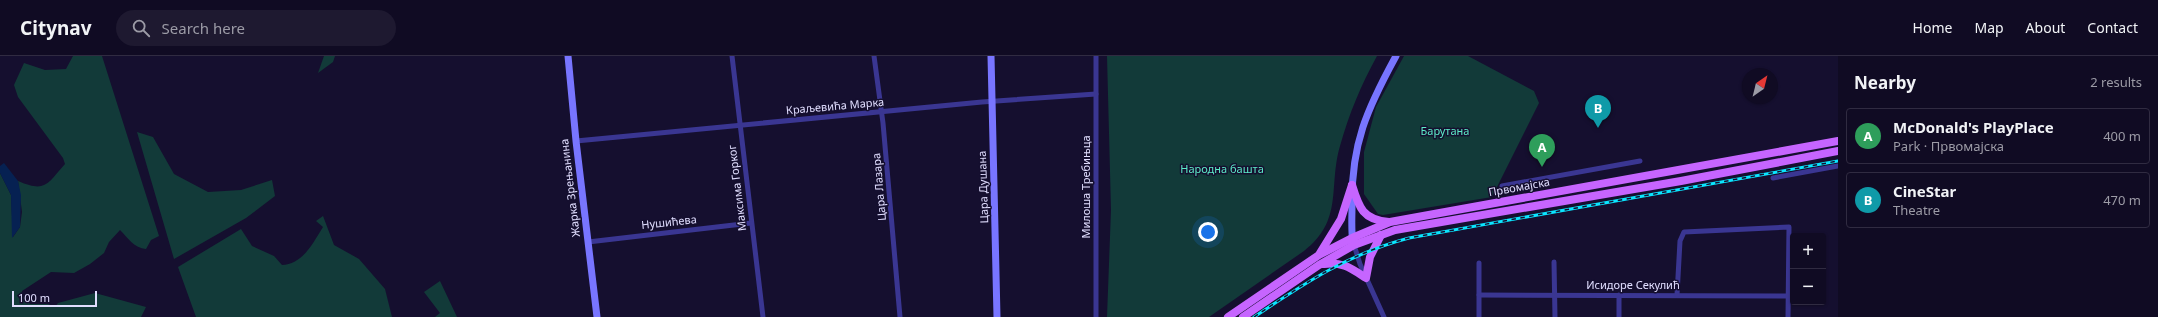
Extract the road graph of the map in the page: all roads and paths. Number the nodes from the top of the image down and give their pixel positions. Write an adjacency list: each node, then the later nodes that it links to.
1 (568, 56): 11 (street, Жарка Зрењанина)
2 (732, 56): 10 (street, Максима Горког)
3 (874, 56): 9 (street, Цара Лазара)
4 (990, 56): 8 (street, Цара Душана)
5 (1096, 56): 7 (street, Милоша Требињца)
6 (1396, 56): 17 (street)
7 (1096, 94): 8 (street, Краљевића Марка); 38 (street, Милоша Требињца)
8 (992, 101): 9 (street, Краљевића Марка); 37 (street, Цара Душана)
9 (882, 112): 10 (street, Краљевића Марка); 36 (street, Цара Лазара)
10 (740, 125): 11 (street, Краљевића Марка); 20 (street, Максима Горког)
11 (576, 141): 23 (street, Жарка Зрењанина)
12 (1838, 141): 19 (main road, Првомајска)
13 (1838, 151): 21 (main road, Првомајска)
14 (1640, 161): 18 (street)
15 (1838, 166): 16 (street)
16 (1773, 178)
17 (1352, 185): 19 (main road); 22 (street); 24 (main road)
18 (1502, 186)
19 (1390, 222): 22 (main road, Првомајска)
20 (751, 223): 23 (street, Нушићева); 35 (street, Максима Горког)
21 (1381, 235): 22 (main road, Првомајска); 28 (main road)
22 (1353, 241): 24 (main road, Првомајска); 27 (main road, Првомајска); 28 (street)
23 (588, 242): 34 (street, Жарка Зрењанина)
24 (1319, 255): 39 (main road, Првомајска)
25 (1554, 262): 32 (street)
26 (1479, 263): 29 (street)
27 (1319, 265): 28 (main road); 40 (main road, Првомајска)
28 (1366, 278): 41 (street)
29 (1479, 295): 32 (street, Исидоре Секулић); 42 (street)
30 (1619, 295): 31 (street, Исидоре Секулић); 32 (street, Исидоре Секулић); 44 (street)
31 (1677, 295): 33 (street, Исидоре Секулић); 33 (street)
32 (1555, 296): 43 (street)
33 (1787, 296): 45 (street)
34 (597, 317)
35 (763, 317)
36 (900, 317)
37 (997, 317)
38 (1096, 317)
39 (1228, 317)
40 (1243, 317)
41 (1384, 317)
42 (1479, 317)
43 (1555, 317)
44 (1619, 317)
45 (1788, 317)

